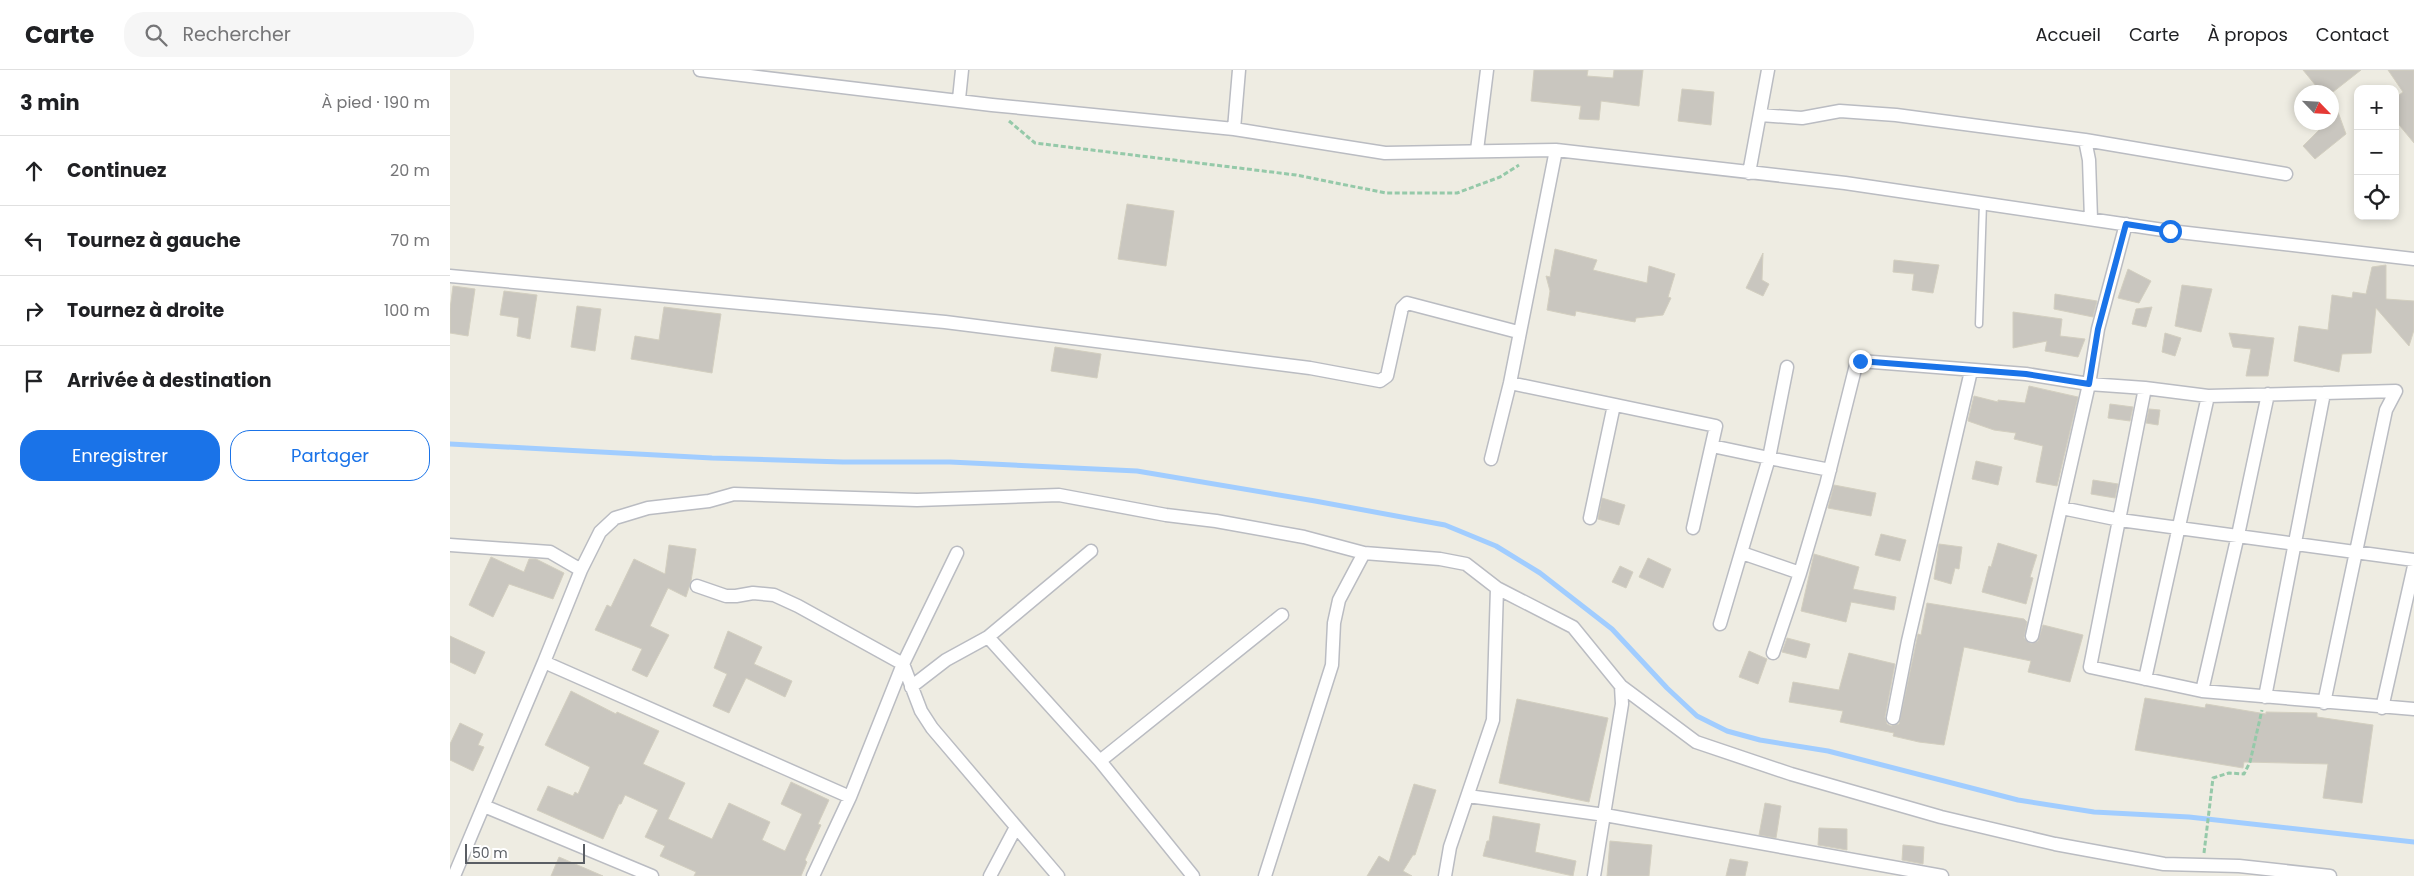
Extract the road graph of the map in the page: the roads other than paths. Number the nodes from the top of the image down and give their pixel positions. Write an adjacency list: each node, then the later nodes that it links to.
1 (701, 70): 6 (street)
2 (962, 70): 6 (street)
3 (1239, 70): 8 (street)
4 (1487, 70): 10 (street)
5 (1768, 70): 7 (street)
6 (959, 99): 8 (street)
7 (1760, 115): 9 (street); 12 (street)
8 (1234, 129): 10 (street)
9 (2085, 140): 13 (street); 15 (street)
10 (1477, 150): 11 (street)
11 (1556, 150): 12 (street); 20 (street)
12 (1749, 173): 14 (street)
13 (2286, 174)
14 (1983, 203): 15 (street); 19 (lane)
15 (2091, 219): 16 (street)
16 (2126, 224): 17 (street); 24 (street)
17 (2414, 259)
18 (450, 276): 20 (street)
19 (1979, 324)
20 (1518, 332): 23 (street)
21 (1787, 367): 31 (street)
22 (1971, 371): 24 (street); 33 (street); 68 (street)
23 (1510, 383): 29 (street); 32 (street)
24 (2089, 384): 25 (street); 34 (street)
25 (2145, 388): 28 (street); 36 (street)
26 (2324, 392): 27 (street); 40 (street); 43 (street)
27 (2268, 394): 28 (street); 39 (street)
28 (2208, 396): 37 (street)
29 (1614, 405): 30 (street); 35 (street)
30 (1712, 446): 31 (street); 38 (street)
31 (1769, 458): 33 (street); 46 (street)
32 (1491, 459)
33 (1830, 470): 50 (street)
34 (2062, 508): 36 (street); 55 (street)
35 (1590, 518)
36 (2120, 520): 37 (street); 60 (street)
37 (2178, 527): 39 (street); 60 (street)
38 (1693, 528)
39 (2238, 535): 40 (street); 63 (street)
40 (2295, 543): 43 (street); 64 (street)
41 (450, 545): 49 (street)
42 (1091, 551): 56 (street)
43 (2357, 552): 47 (street); 65 (street)
44 (957, 553): 59 (street)
45 (1364, 553): 49 (street); 52 (street); 83 (street)
46 (1742, 554): 50 (street); 54 (street)
47 (2414, 560)
48 (2414, 566): 66 (street)
49 (581, 570): 58 (street)
50 (1800, 573): 57 (street)
51 (697, 586): 59 (street)
52 (1497, 588): 61 (street); 70 (street)
53 (1282, 615): 69 (street)
54 (1720, 624)
55 (2032, 636)
56 (988, 637): 62 (street); 69 (street)
57 (1773, 653)
58 (544, 662): 71 (street); 72 (street)
59 (903, 664): 62 (street); 71 (street)
60 (2145, 679): 63 (street)
61 (1621, 686): 73 (street); 75 (street)
62 (911, 687): 74 (street)
63 (2202, 691): 64 (street)
64 (2264, 697): 65 (street)
65 (2324, 703): 66 (street)
66 (2382, 708): 67 (street)
67 (2414, 710)
68 (1893, 718)
69 (1100, 761): 82 (street)
70 (1468, 796): 73 (street); 84 (street)
71 (850, 797): 79 (street)
72 (484, 806): 76 (street); 77 (street)
73 (1605, 815): 85 (street); 86 (street)
74 (1016, 827): 80 (street); 81 (street)
75 (2163, 870): 87 (street)
76 (632, 872): 78 (street)
77 (454, 876)
78 (652, 876)
79 (813, 876)
80 (990, 876)
81 (1058, 876)
82 (1193, 876)
83 (1265, 876)
84 (1445, 876)
85 (1594, 876)
86 (1942, 876)
87 (2330, 876)

